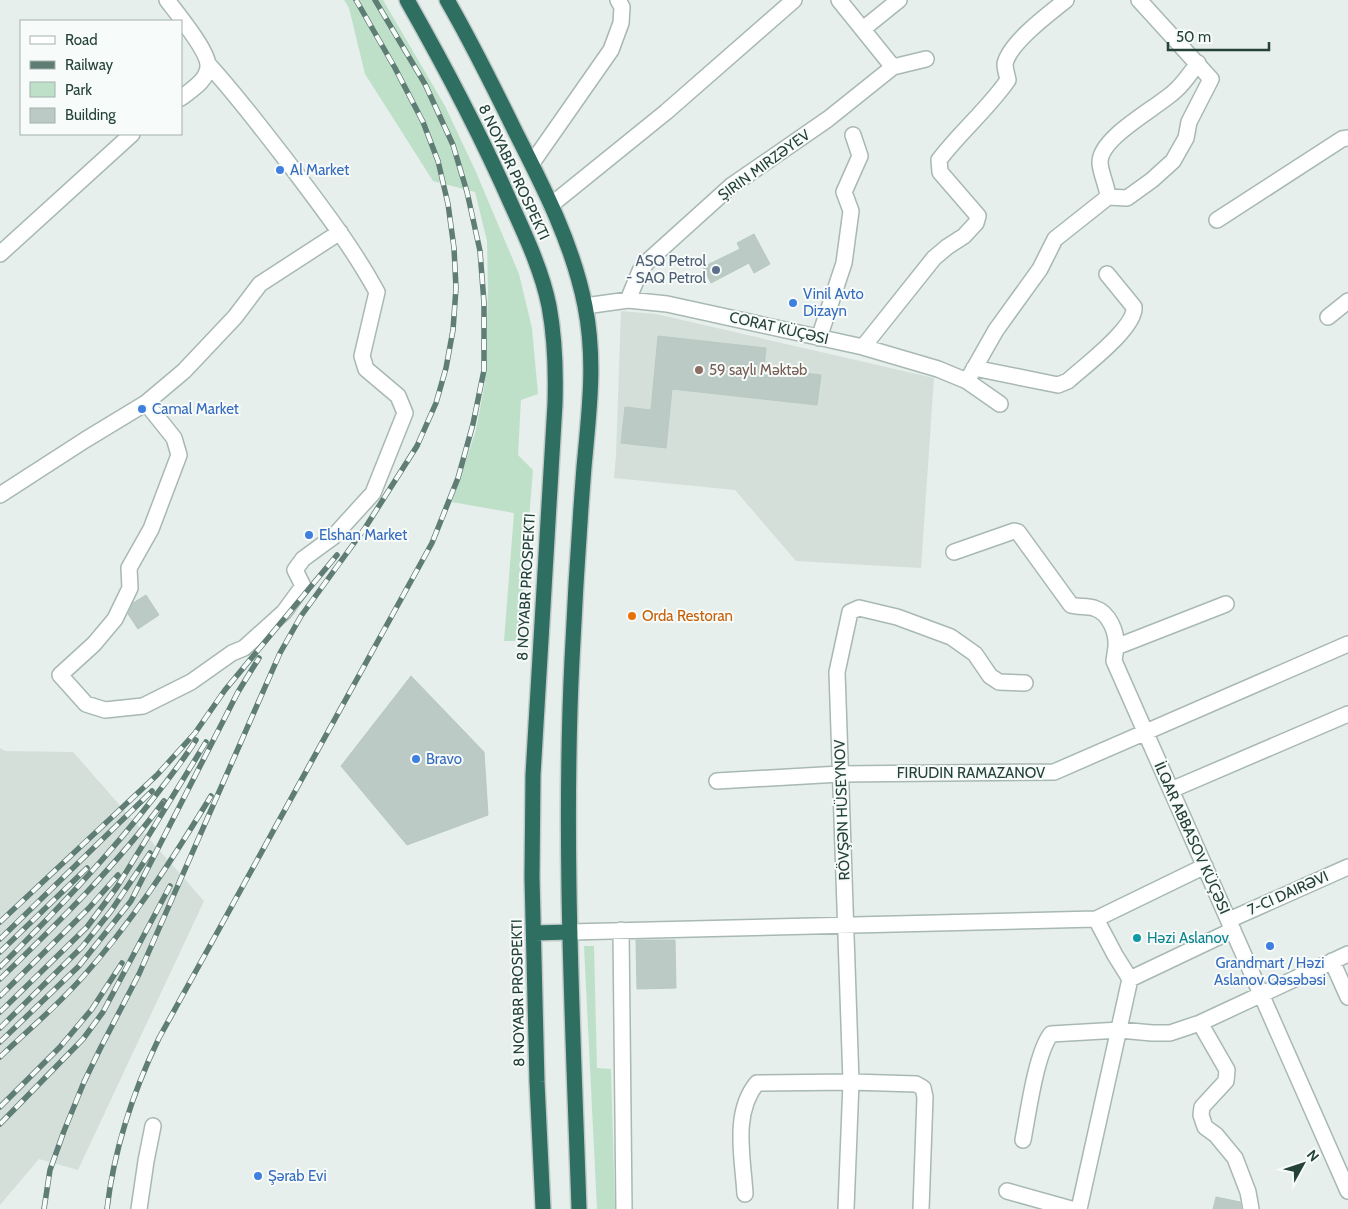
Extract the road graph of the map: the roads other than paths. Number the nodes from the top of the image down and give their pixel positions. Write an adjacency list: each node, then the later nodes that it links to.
1 (166, 0): 10 (street)
2 (407, 0): 55 (highway, 8 NOYABR PROSPEKTI)
3 (447, 0): 21 (highway, 8 NOYABR PROSPEKTI)
4 (618, 0): 21 (street)
5 (794, 0): 23 (street)
6 (839, 0): 12 (street)
7 (899, 0): 12 (street)
8 (1066, 0): 33 (street)
9 (1139, 0): 14 (street)
10 (181, 20)
11 (182, 21): 15 (street)
12 (863, 29): 16 (street)
13 (926, 59): 16 (street, ŞIRIN MIRZƏYEV)
14 (1198, 63): 22 (street); 22 (street)
15 (209, 65): 17 (street); 25 (street)
16 (893, 67): 28 (street, ŞIRIN MIRZƏYEV)
17 (182, 97)
18 (131, 135): 26 (street)
19 (853, 136): 32 (street)
20 (1348, 138): 24 (street)
21 (532, 163): 23 (highway, 8 NOYABR PROSPEKTI)
22 (1108, 197): 34 (street)
23 (551, 205): 30 (highway, 8 NOYABR PROSPEKTI)
24 (1217, 220)
25 (340, 232): 35 (street); 35 (street)
26 (0, 254)
27 (1107, 274): 34 (street)
28 (628, 300): 30 (street, CORAT KÜÇƏSI); 32 (street, CORAT KÜÇƏSI)
29 (1348, 301): 31 (street)
30 (586, 306): 54 (highway, 8 NOYABR PROSPEKTI)
31 (1328, 317)
32 (819, 338): 33 (street, CORAT KÜÇƏSI)
33 (864, 347): 34 (street, CORAT KÜÇƏSI)
34 (971, 374): 36 (street, CORAT KÜÇƏSI)
35 (146, 403): 37 (street)
36 (1000, 404)
37 (0, 495)
38 (954, 552): 41 (street, İLQAR ABBASOV KÜÇƏSI)
39 (1226, 604): 41 (street)
40 (1348, 644): 44 (street, FIRUDIN RAMAZANOV)
41 (1116, 647): 44 (street, İLQAR ABBASOV KÜÇƏSI)
42 (1026, 683): 45 (street, RÖVŞƏN HÜSEYNOV)
43 (1348, 714): 47 (street)
44 (1145, 732): 45 (street, FIRUDIN RAMAZANOV); 47 (street, İLQAR ABBASOV KÜÇƏSI)
45 (840, 774): 46 (street, FIRUDIN RAMAZANOV); 51 (street, RÖVŞƏN HÜSEYNOV)
46 (717, 781)
47 (1171, 790): 48 (street, İLQAR ABBASOV KÜÇƏSI)
48 (1205, 866): 50 (street); 52 (street, İLQAR ABBASOV KÜÇƏSI)
49 (1348, 867): 52 (street, 7-CI DAIRƏVI)
50 (1096, 918): 51 (street); 58 (street)
51 (846, 925): 53 (street); 63 (street, RÖVŞƏN HÜSEYNOV)
52 (1231, 925): 58 (street, 7-CI DAIRƏVI); 59 (street, İLQAR ABBASOV KÜÇƏSI)
53 (621, 930): 54 (street); 72 (street)
54 (570, 932): 55 (highway); 71 (highway, 8 NOYABR PROSPEKTI)
55 (534, 933): 70 (highway, 8 NOYABR PROSPEKTI)
56 (1348, 954): 57 (street)
57 (1332, 961): 59 (street); 60 (street)
58 (1130, 979): 62 (street)
59 (1261, 994): 61 (street); 66 (street, İLQAR ABBASOV KÜÇƏSI)
60 (1348, 996)
61 (1200, 1022): 62 (street); 77 (street)
62 (1120, 1030): 65 (street); 76 (street)
63 (851, 1082): 68 (street); 73 (street, RÖVŞƏN HÜSEYNOV); 74 (street)
64 (154, 1126): 69 (street)
65 (1023, 1140)
66 (1346, 1182)
67 (1007, 1191): 75 (street)
68 (745, 1194)
69 (139, 1209)
70 (543, 1209)
71 (579, 1209)
72 (624, 1209)
73 (846, 1209)
74 (921, 1209)
75 (1071, 1209)
76 (1078, 1209)
77 (1251, 1209)

